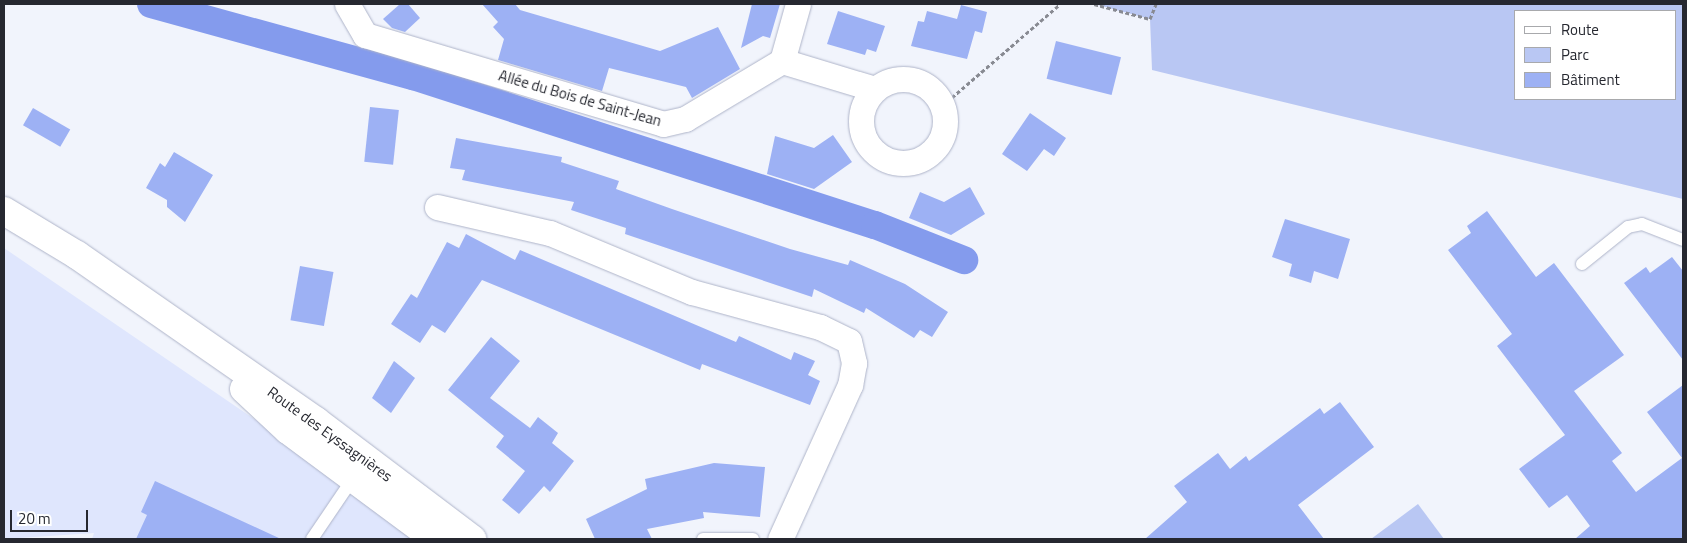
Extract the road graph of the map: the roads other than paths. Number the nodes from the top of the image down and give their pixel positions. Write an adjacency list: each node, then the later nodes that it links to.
1 (347, 4): 3 (street, Allée du Bois de Saint-Jean)
2 (798, 4): 3 (street)
3 (782, 61): 4 (street)
4 (875, 89): 4 (street)
5 (437, 207): 18 (street)
6 (4, 211): 9 (main road, Route des Eyssagnières)
7 (1683, 240): 8 (lane)
8 (1582, 264)
9 (186, 332): 10 (main road, Route des Eyssagnières); 11 (main road, Route des Eyssagnières)
10 (356, 452): 11 (lane); 15 (main road, Route des Eyssagnières)
11 (352, 479): 12 (lane); 13 (main road, Route des Eyssagnières); 14 (lane)
12 (312, 539)
13 (435, 539)
14 (454, 539)
15 (472, 539)
16 (703, 539): 17 (lane)
17 (754, 539)
18 (780, 539)

